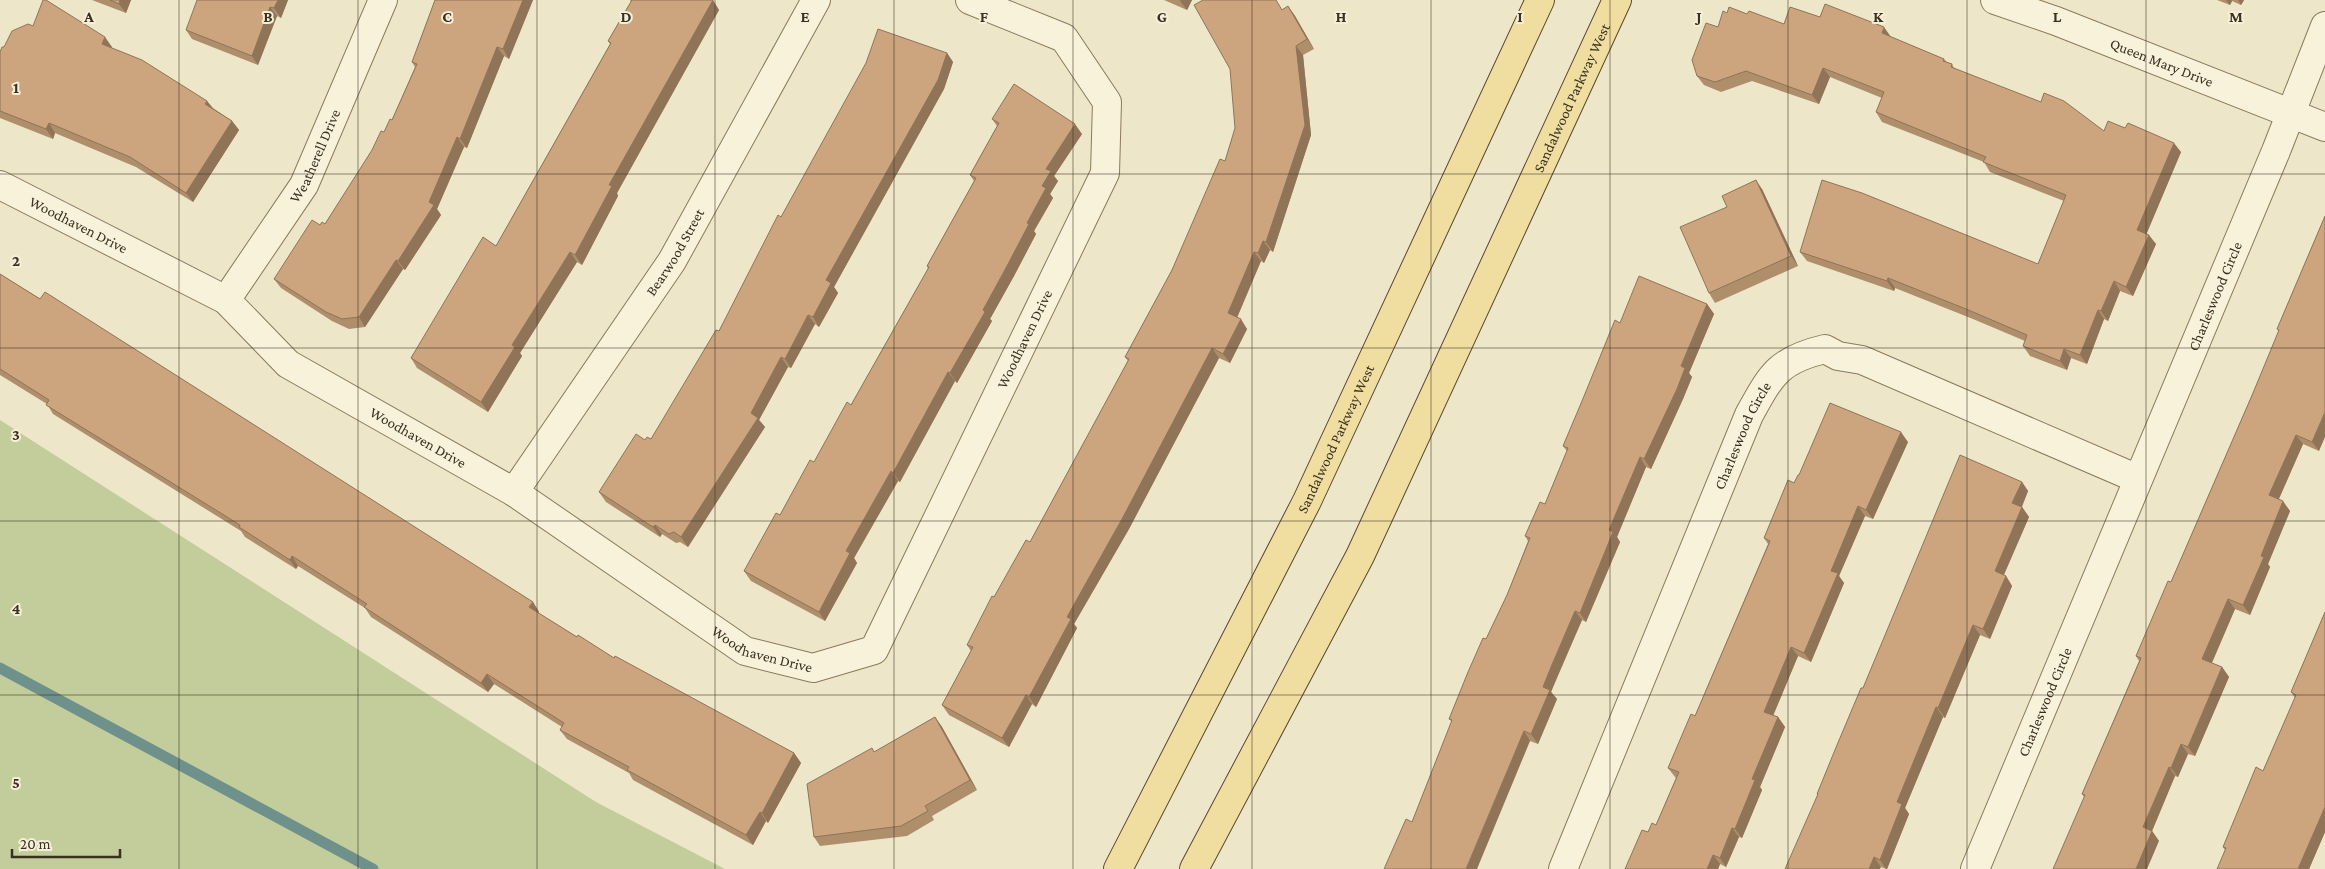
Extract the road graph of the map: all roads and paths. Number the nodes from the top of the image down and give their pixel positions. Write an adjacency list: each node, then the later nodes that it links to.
1 (383, 0): 11 (street, Weatherell Drive)
2 (816, 0): 13 (street, Bearwood Street)
3 (970, 0): 13 (street, Woodhaven Drive)
4 (1540, 0): 14 (main road, Sandalwood Parkway West)
5 (1617, 0): 15 (main road, Sandalwood Parkway West)
6 (1995, 0): 8 (street, Queen Mary Drive)
7 (2325, 26): 8 (street, Charleswood Circle)
8 (2291, 114): 9 (street, Queen Mary Drive); 12 (street, Charleswood Circle)
9 (2325, 127)
10 (0, 185): 11 (street, Woodhaven Drive)
11 (226, 300): 13 (street, Woodhaven Drive)
12 (2138, 479): 16 (street, Charleswood Circle); 17 (street, Charleswood Circle)
13 (514, 492)
14 (1118, 869)
15 (1194, 869)
16 (1563, 869)
17 (1975, 869)

